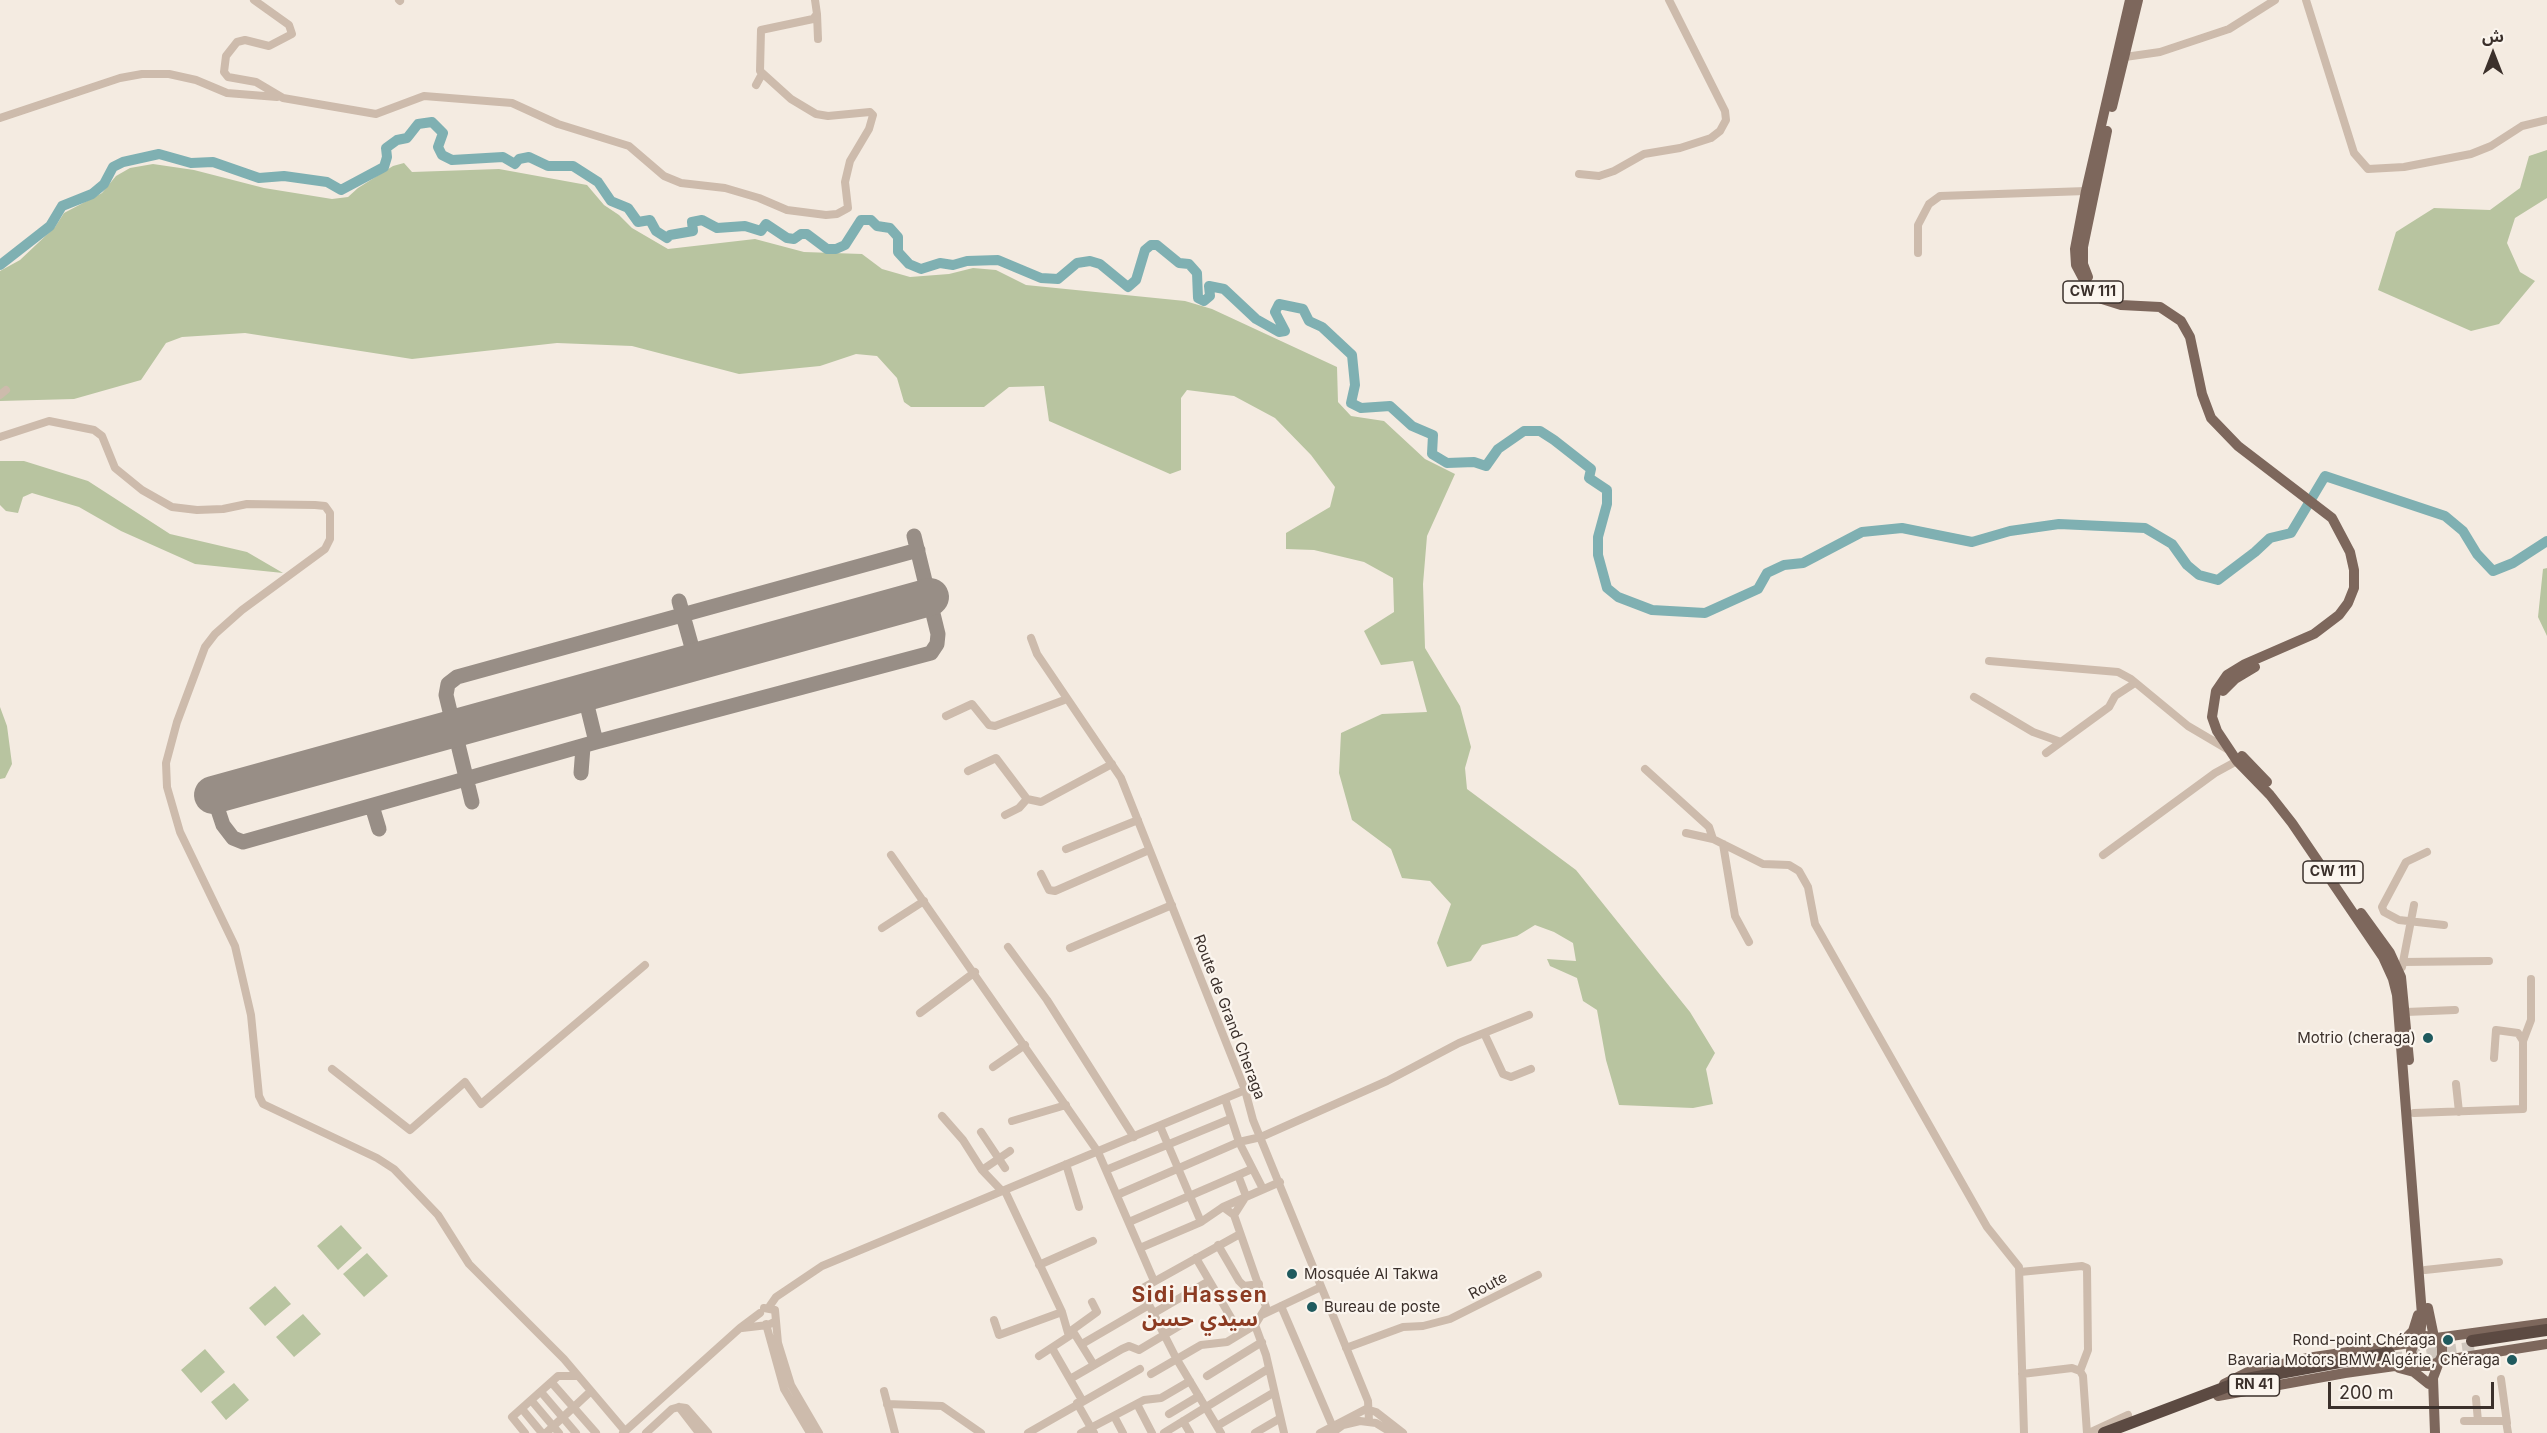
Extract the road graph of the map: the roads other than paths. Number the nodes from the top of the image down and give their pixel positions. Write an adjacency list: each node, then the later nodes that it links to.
1 (254, 0): 13 (street)
2 (815, 0): 8 (street)
3 (1669, 0): 16 (street)
4 (2130, 0): 17 (main road, CW 111)
5 (2138, 0): 10 (main road, CW 111)
6 (2275, 0): 10 (street)
7 (2306, 0): 15 (street)
8 (817, 14): 9 (street); 11 (street)
9 (819, 39)
10 (2125, 57): 19 (main road, CW 111)
11 (762, 74): 12 (street); 13 (street)
12 (756, 86)
13 (283, 98): 14 (street)
14 (0, 118)
15 (2547, 120)
16 (1579, 174)
17 (2086, 191): 18 (street); 19 (main road, CW 111)
18 (1918, 253)
19 (2183, 319): 21 (main road, CW 111)
20 (0, 437): 163 (street)
21 (2328, 510): 28 (main road, CW 111); 62 (main road, CW 111)
22 (1031, 638): 26 (street, Route de Grand Cheraga)
23 (1989, 661): 24 (street)
24 (2135, 683): 29 (street); 30 (street)
25 (1974, 697): 30 (street)
26 (1067, 699): 27 (street); 34 (street, Route de Grand Cheraga)
27 (946, 716)
28 (2214, 725): 29 (street); 31 (main road, CW 111)
29 (2203, 735): 31 (street)
30 (2061, 742): 32 (street)
31 (2228, 750): 33 (main road, CW 111)
32 (2046, 753)
33 (2237, 762): 47 (street); 62 (main road, CW 111)
34 (1112, 764): 37 (street); 39 (street, Route de Grand Cheraga)
35 (1645, 769): 41 (street)
36 (968, 771): 37 (street)
37 (1027, 799): 38 (street)
38 (1005, 815)
39 (1138, 820): 43 (street); 44 (street, Route de Grand Cheraga)
40 (1686, 833): 41 (street)
41 (1713, 839): 42 (street)
42 (1723, 844): 55 (street); 119 (street)
43 (1066, 849)
44 (1149, 850): 48 (street); 50 (street, Route de Grand Cheraga)
45 (2427, 852): 52 (street)
46 (891, 855): 49 (street)
47 (2103, 855)
48 (1041, 874)
49 (924, 901): 54 (street); 61 (street)
50 (1172, 905): 57 (street); 76 (street, Route de Grand Cheraga)
51 (2414, 905): 52 (street)
52 (2410, 923): 53 (street); 59 (street)
53 (2444, 925)
54 (882, 928)
55 (1749, 942)
56 (1008, 947): 86 (street)
57 (1070, 948)
58 (2489, 961): 59 (street)
59 (2403, 962): 62 (street)
60 (645, 965): 73 (street)
61 (975, 972): 66 (street); 70 (street)
62 (2397, 978): 65 (main road, CW 111); 125 (main road, CW 111)
63 (2531, 979): 69 (street)
64 (2455, 1010): 65 (street)
65 (2406, 1012): 80 (main road, CW 111)
66 (920, 1013)
67 (1529, 1015): 68 (street)
68 (1484, 1033): 74 (street); 87 (street)
69 (2523, 1041): 71 (street); 79 (street)
70 (1025, 1045): 72 (street); 78 (street)
71 (2494, 1058)
72 (993, 1067)
73 (332, 1069)
74 (1531, 1069)
75 (2456, 1083): 79 (street)
76 (1245, 1090): 77 (street); 87 (street, Route de Grand Cheraga)
77 (1225, 1098): 82 (street); 84 (street)
78 (1066, 1105): 83 (street); 91 (street)
79 (2459, 1112): 80 (street)
80 (2414, 1113): 118 (main road, CW 111)
81 (942, 1116): 97 (street)
82 (1230, 1119): 88 (street); 89 (street)
83 (1012, 1121)
84 (1160, 1126): 86 (street); 89 (street)
85 (981, 1132): 92 (street)
86 (1134, 1137): 91 (street)
87 (1261, 1137): 88 (street); 100 (street, Route de Grand Cheraga)
88 (1239, 1142): 95 (street); 96 (street)
89 (1168, 1145): 95 (street); 98 (street)
90 (1010, 1151): 92 (street)
91 (1098, 1152): 93 (street); 98 (street)
92 (999, 1159): 94 (street); 97 (street)
93 (1066, 1164): 102 (street); 106 (street)
94 (1005, 1168)
95 (1179, 1168): 103 (street); 104 (street)
96 (1252, 1169): 99 (street); 101 (street)
97 (982, 1170): 102 (street)
98 (1106, 1170): 103 (street)
99 (1238, 1175): 104 (street); 105 (street)
100 (1280, 1182): 101 (street); 124 (street, Route de Grand Cheraga)
101 (1263, 1189): 105 (street)
102 (1004, 1191): 117 (street); 131 (street)
103 (1117, 1195): 109 (street)
104 (1190, 1196): 109 (street); 110 (street)
105 (1246, 1196): 107 (street); 108 (street)
106 (1079, 1207)
107 (1223, 1207): 108 (street); 110 (street)
108 (1234, 1215): 111 (street)
109 (1129, 1222): 114 (street)
110 (1201, 1222): 114 (street)
111 (1240, 1234): 113 (street); 123 (street)
112 (1093, 1241): 117 (street)
113 (1218, 1245): 115 (street); 123 (street)
114 (1140, 1248): 121 (street)
115 (1196, 1258): 121 (street); 122 (street)
116 (2499, 1263): 118 (street)
117 (1039, 1265): 129 (street)
118 (2426, 1270): 143 (main road, CW 111)
119 (2020, 1272): 160 (street); 162 (street)
120 (1538, 1275): 150 (street, Route)
121 (1155, 1281): 128 (street)
122 (1209, 1281): 128 (street); 140 (street)
123 (1259, 1284): 132 (street)
124 (1321, 1287): 127 (street); 150 (street, Route de Grand Cheraga)
125 (2421, 1294): 144 (main road, CW 111); 147 (main road)
126 (1092, 1302): 129 (street)
127 (1281, 1306): 132 (street); 196 (street)
128 (1152, 1309): 141 (street); 146 (street)
129 (1062, 1312): 133 (street)
130 (760, 1313): 131 (street); 136 (street); 138 (street)
131 (774, 1314): 136 (street); 209 (street)
132 (1261, 1316): 137 (street)
133 (994, 1320)
134 (1184, 1323): 141 (street)
135 (2547, 1323): 143 (main road)
136 (764, 1324): 138 (street); 208 (street)
137 (1255, 1324): 140 (street); 145 (street)
138 (740, 1328): 200 (street)
139 (2547, 1330): 142 (highway)
140 (1240, 1333): 153 (street)
141 (1164, 1336): 153 (street); 157 (street)
142 (2547, 1337)
143 (2435, 1338): 144 (main road); 155 (main road)
144 (2417, 1340): 147 (main road); 156 (main road)
145 (1262, 1342): 159 (street); 164 (street)
146 (1082, 1344): 149 (street); 157 (street)
147 (2400, 1344): 174 (main road)
148 (2547, 1344): 152 (main road)
149 (1052, 1348): 151 (street); 165 (street)
150 (1346, 1348): 185 (street, Route de Grand Cheraga)
151 (1040, 1356)
152 (2463, 1357): 155 (main road); 169 (main road)
153 (1176, 1358): 161 (street); 167 (street)
154 (2391, 1360): 156 (main road); 169 (main road); 174 (highway, RN 41)
155 (2439, 1362): 156 (main road); 169 (main road)
156 (2418, 1364): 169 (main road)
157 (1094, 1365): 165 (street)
158 (1140, 1369): 178 (street)
159 (1268, 1369): 173 (street); 182 (street)
160 (2080, 1371): 162 (street); 224 (street)
161 (1151, 1374)
162 (2022, 1374): 223 (street)
163 (578, 1376): 168 (street); 170 (street)
164 (1207, 1376)
165 (1070, 1379): 178 (street)
166 (2501, 1379): 195 (street)
167 (1190, 1381): 175 (street); 180 (street)
168 (552, 1383): 172 (street); 184 (street)
169 (2431, 1385): 227 (main road)
170 (591, 1391): 184 (street); 200 (street)
171 (884, 1391): 179 (street)
172 (541, 1392): 177 (street); 189 (street)
173 (1273, 1393): 190 (street); 199 (street)
174 (2218, 1393): 225 (highway, RN 41); 226 (highway, RN 41)
175 (1199, 1396): 182 (street); 186 (street)
176 (2476, 1399): 192 (street)
177 (531, 1400): 183 (street); 197 (street)
178 (1079, 1402): 198 (street); 212 (street)
179 (887, 1404): 210 (street); 211 (street)
180 (1137, 1404): 188 (street); 215 (street)
181 (680, 1407): 205 (street); 206 (street); 207 (street)
182 (1206, 1407): 193 (street); 199 (street)
183 (522, 1409): 201 (street); 202 (street)
184 (574, 1409): 189 (street); 204 (street)
185 (1370, 1409): 194 (street, Route de Grand Cheraga); 196 (street); 222 (street)
186 (1169, 1414)
187 (2128, 1415): 224 (street)
188 (1114, 1416): 198 (street); 214 (street)
189 (563, 1418): 197 (street); 203 (street)
190 (1279, 1419): 218 (street); 219 (street)
191 (2464, 1420): 192 (street)
192 (2478, 1420): 195 (street)
193 (1184, 1421): 216 (street); 217 (street)
194 (1369, 1421): 196 (street); 221 (street)
195 (2507, 1423): 228 (street)
196 (1332, 1429): 220 (street)
197 (556, 1430): 202 (street)
198 (1092, 1430): 213 (street)
199 (1219, 1430)
200 (624, 1432)
201 (525, 1433)
202 (544, 1433)
203 (576, 1433)
204 (596, 1433)
205 (646, 1433)
206 (699, 1433)
207 (708, 1433)
208 (810, 1433)
209 (819, 1433)
210 (895, 1433)
211 (981, 1433)
212 (1028, 1433)
213 (1081, 1433)
214 (1123, 1433)
215 (1152, 1433)
216 (1164, 1433)
217 (1190, 1433)
218 (1255, 1433)
219 (1284, 1433)
220 (1320, 1433)
221 (1392, 1433)
222 (1402, 1433)
223 (2024, 1433)
224 (2088, 1433)
225 (2104, 1433)
226 (2122, 1433)
227 (2436, 1433)
228 (2508, 1433)

